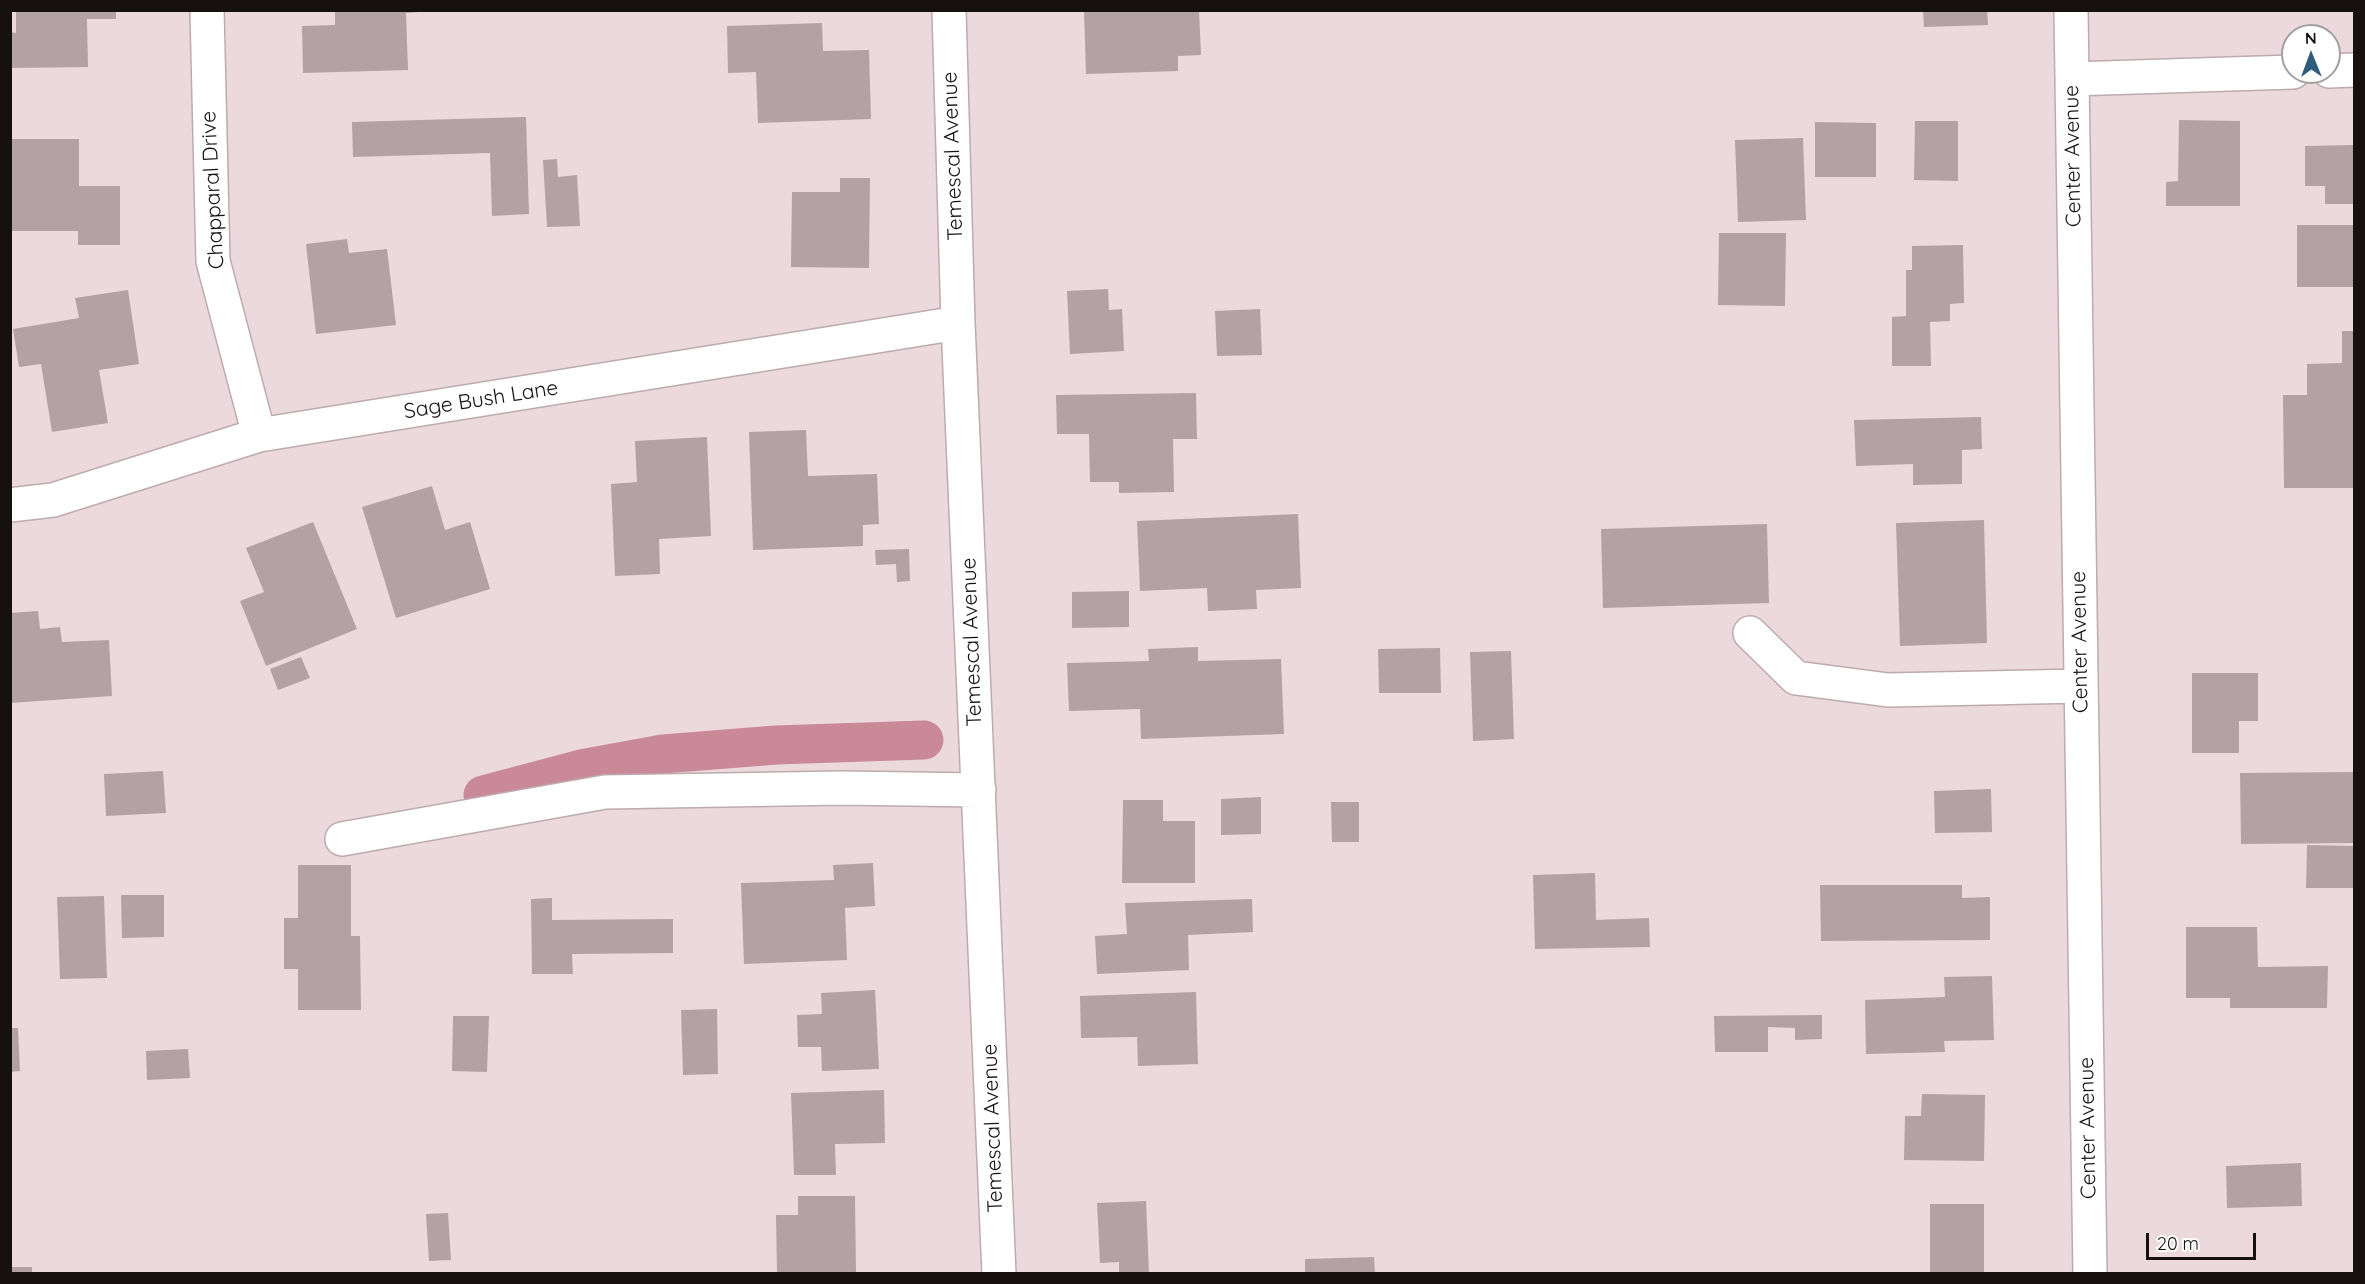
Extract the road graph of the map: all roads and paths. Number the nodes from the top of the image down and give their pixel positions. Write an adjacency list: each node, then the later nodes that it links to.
1 (207, 10): 7 (street, Chapparal Drive)
2 (949, 10): 6 (street, Temescal Avenue)
3 (2071, 10): 5 (street, Center Avenue)
4 (2281, 72): 5 (street)
5 (2072, 79): 10 (street, Center Avenue)
6 (958, 323): 7 (street, Sage Bush Lane); 11 (street, Temescal Avenue)
7 (259, 435): 8 (street, Sage Bush Lane)
8 (10, 505)
9 (1750, 633): 10 (street)
10 (2081, 686): 14 (street, Center Avenue)
11 (979, 790): 12 (street); 13 (street, Temescal Avenue)
12 (342, 839)
13 (999, 1274)
14 (2090, 1274)

